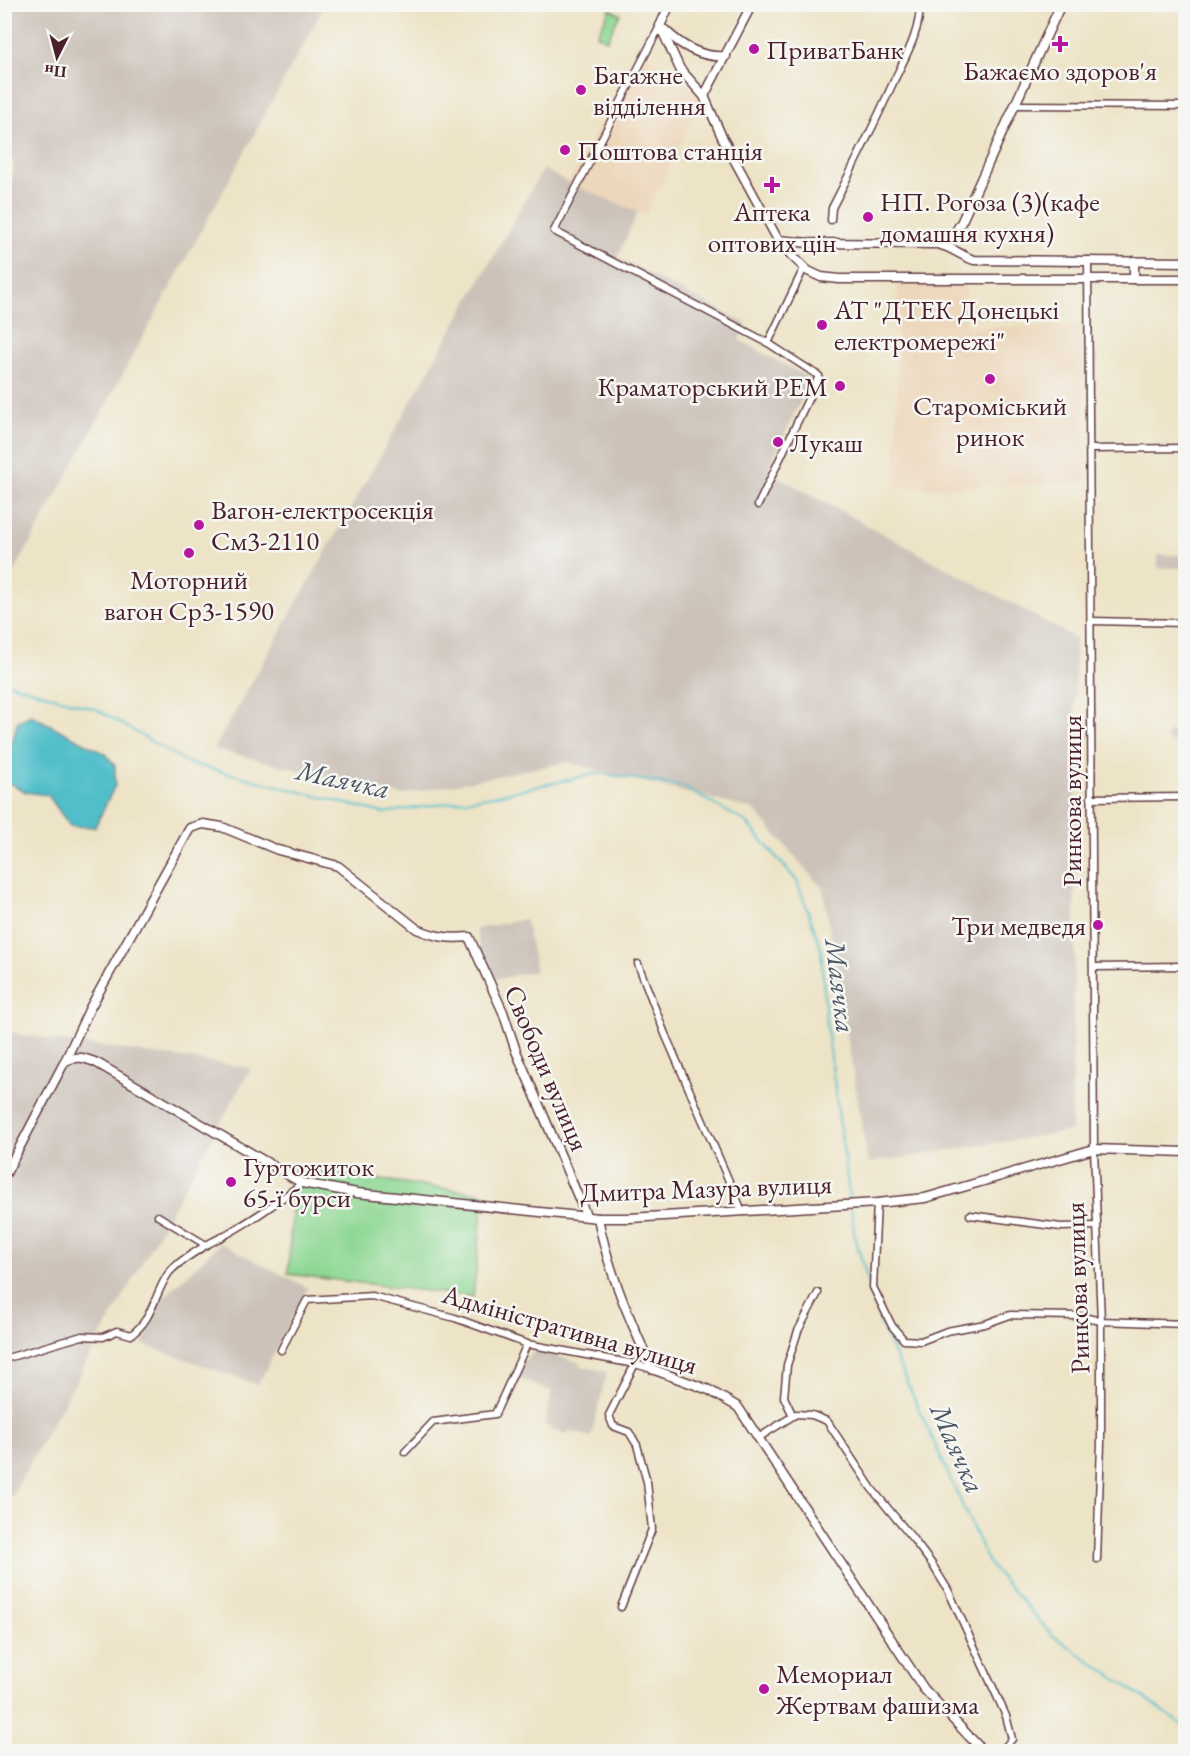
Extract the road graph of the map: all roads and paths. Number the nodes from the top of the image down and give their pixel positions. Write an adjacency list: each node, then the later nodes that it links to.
1 (670, 4): 5 (street)
2 (752, 4): 6 (street)
3 (920, 4): 10 (street)
4 (1061, 4): 8 (street)
5 (660, 26): 6 (street); 7 (street); 20 (street)
6 (726, 56): 7 (street)
7 (704, 96): 11 (street)
8 (1016, 105): 9 (street); 12 (street)
9 (1185, 106)
10 (831, 220)
11 (778, 240): 12 (street); 16 (street)
12 (947, 246): 13 (street)
13 (1088, 260): 14 (street); 17 (street, Ринкова вулиця)
14 (1134, 261): 15 (street); 18 (street)
15 (1185, 262)
16 (804, 268): 17 (street); 20 (street)
17 (1087, 278): 18 (street); 22 (street, Ринкова вулиця)
18 (1134, 279): 19 (street)
19 (1185, 279)
20 (768, 343): 23 (street)
21 (1185, 448): 22 (street)
22 (1089, 449): 24 (street, Ринкова вулиця)
23 (758, 505)
24 (1091, 621): 25 (street); 27 (street, Ринкова вулиця)
25 (1185, 623)
26 (1185, 797): 27 (street)
27 (1091, 798): 30 (street, Ринкова вулиця)
28 (638, 964): 37 (street)
29 (1185, 966): 30 (street)
30 (1094, 967): 32 (street, Ринкова вулиця)
31 (65, 1061): 34 (street); 35 (street, Дмитра Мазура вулиця); 38 (street, Свободи вулиця)
32 (1094, 1149): 33 (street, Дмитра Мазура вулиця); 36 (street, Дмитра Мазура вулиця); 42 (street, Ринкова вулиця)
33 (1185, 1152)
34 (4, 1177)
35 (302, 1183): 38 (street, Дмитра Мазура вулиця); 43 (street)
36 (873, 1203): 37 (street, Дмитра Мазура вулиця); 45 (street)
37 (742, 1211): 41 (street, Дмитра Мазура вулиця)
38 (586, 1215): 41 (street, Дмитра Мазура вулиця)
39 (970, 1215): 42 (street)
40 (158, 1216): 43 (street)
41 (598, 1218): 51 (street)
42 (1096, 1226): 45 (street, Ринкова вулиця)
43 (206, 1245): 49 (street)
44 (818, 1293): 52 (street)
45 (1101, 1321): 46 (street); 55 (street, Ринкова вулиця)
46 (1185, 1324)
47 (526, 1344): 48 (street, Адміністративна вулиця); 50 (street, Адміністративна вулиця); 54 (street)
48 (281, 1350)
49 (4, 1359)
50 (635, 1364): 51 (street, Адміністративна вулиця); 56 (street)
51 (652, 1370): 53 (street, Адміністративна вулиця)
52 (793, 1416): 53 (street); 58 (street)
53 (758, 1438): 57 (street, Адміністративна вулиця)
54 (405, 1452)
55 (1097, 1559)
56 (621, 1607)
57 (984, 1752)
58 (1001, 1752)

